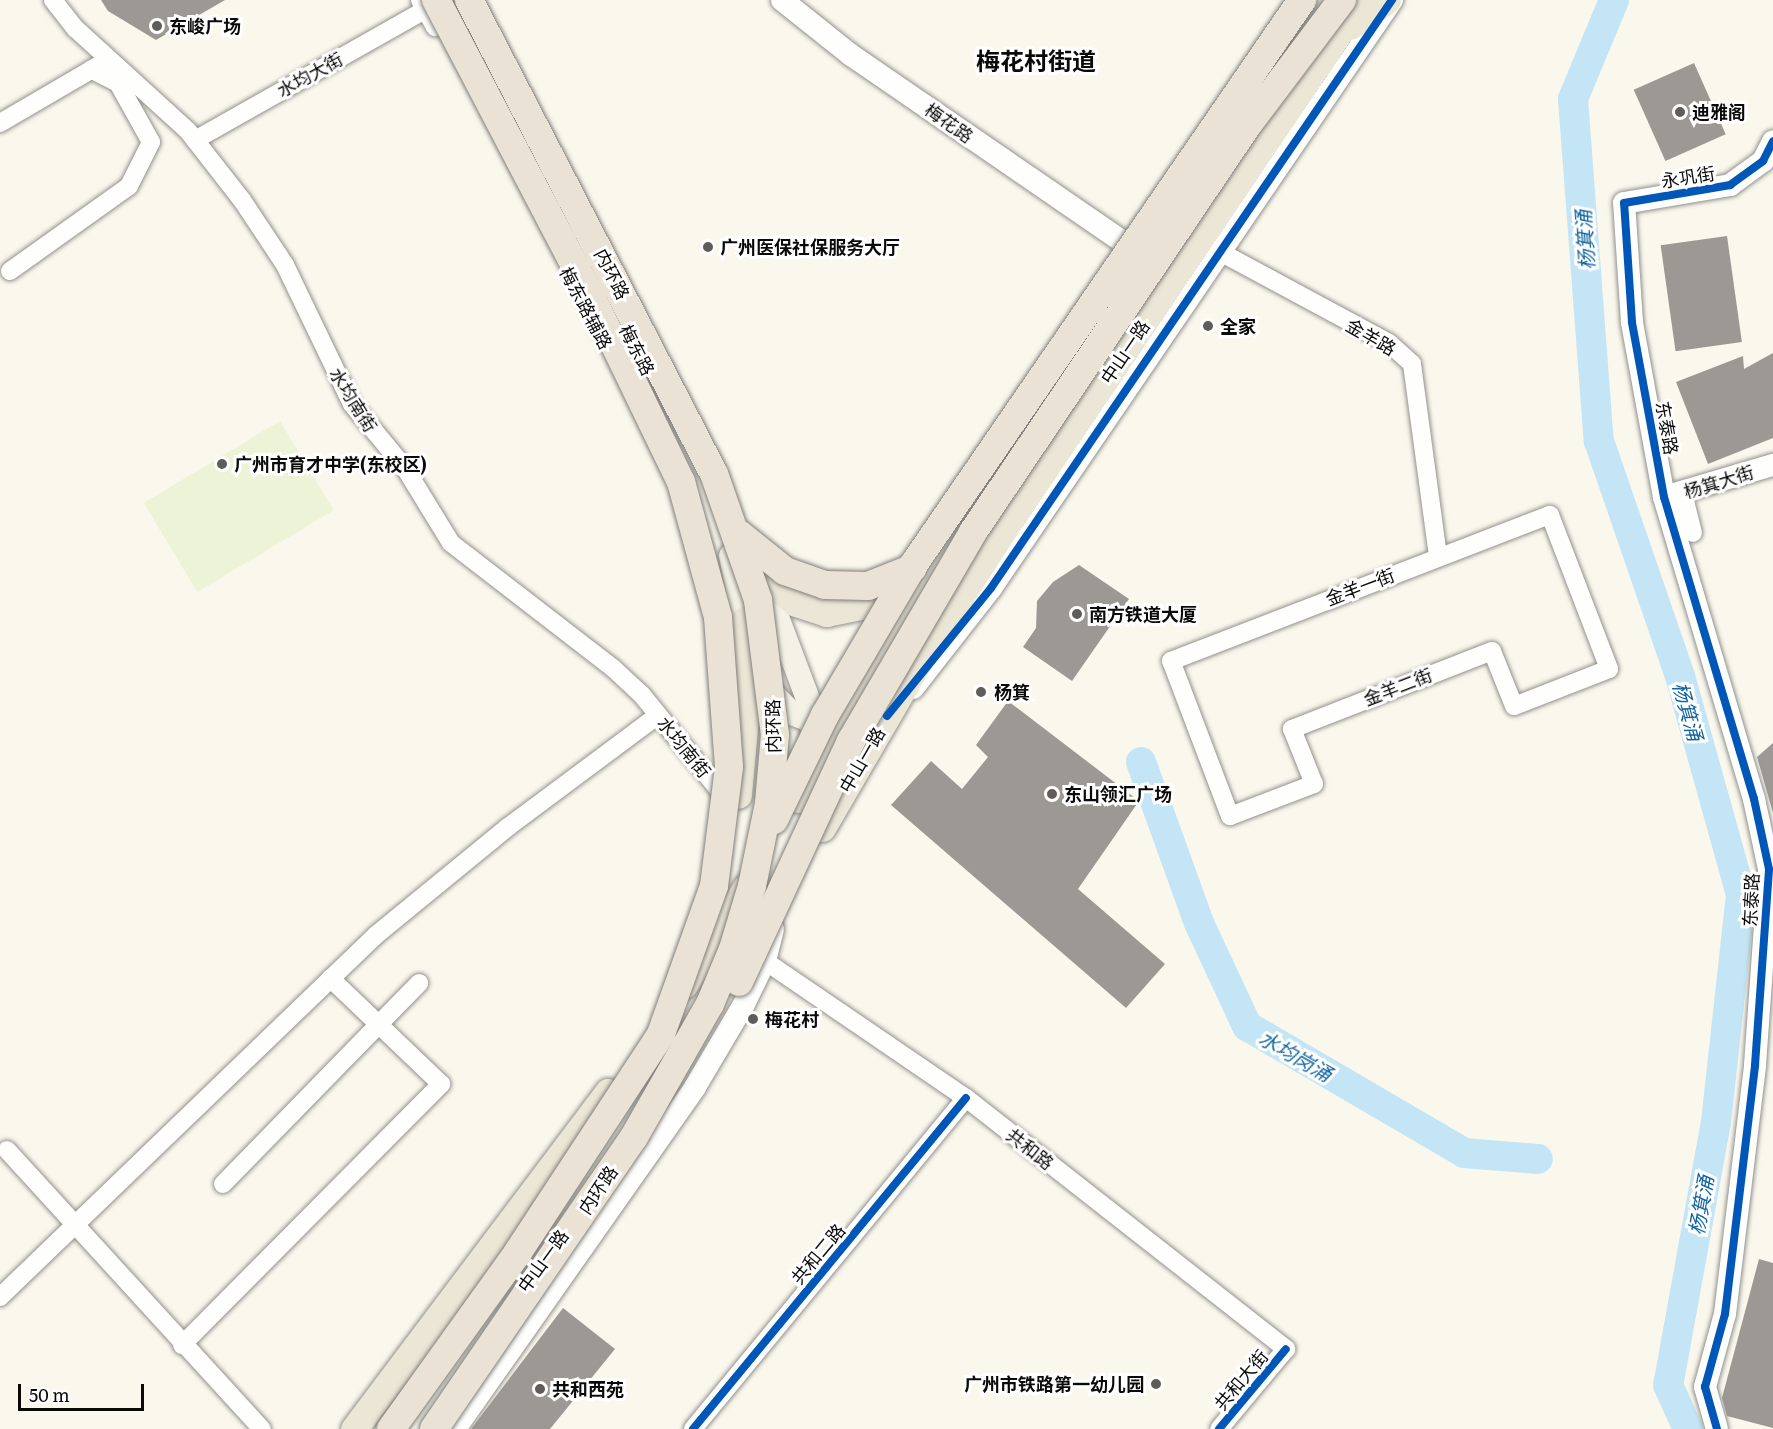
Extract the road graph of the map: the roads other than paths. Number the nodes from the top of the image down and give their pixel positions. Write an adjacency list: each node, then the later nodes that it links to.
1 (52, 0): 13 (street, 水均南街)
2 (457, 0): 26 (main road, 梅东路)
3 (469, 0): 62 (highway, 内环路, bridge)
4 (480, 0): 26 (street, 梅东路辅路)
5 (782, 0): 24 (street, 梅花路)
6 (1288, 0): 24 (street)
7 (1321, 0): 20 (main road, 中山一路); 31 (highway, bridge); 55 (highway, bridge)
8 (1361, 0): 12 (main road, 中山一路)
9 (1387, 0): 12 (main road)
10 (1392, 0): 25 (street)
11 (432, 3): 16 (street, 水均大街); 18 (main road, 梅东路); 19 (street, 梅东路辅路); 29 (highway, 内环路, bridge)
12 (1336, 35): 22 (main road, 中山一路)
13 (111, 58): 14 (street); 16 (street, 水均南街)
14 (91, 69): 15 (street); 27 (street)
15 (0, 123)
16 (195, 140): 41 (street, 水均南街)
17 (1773, 141): 21 (street, 永巩街)
18 (542, 174): 19 (street); 39 (main road, 梅东路)
19 (521, 185): 39 (street, 梅东路辅路)
20 (1182, 199): 23 (main road, 中山一路); 24 (main road)
21 (1624, 203): 33 (street, 东泰路)
22 (1224, 205): 23 (street); 30 (main road, 中山一路)
23 (1162, 229): 24 (street); 28 (main road, 中山一路)
24 (1120, 240): 28 (street); 38 (street)
25 (1222, 253): 35 (street, 金羊路); 42 (street)
26 (606, 268): 37 (main road, 梅东路)
27 (10, 271)
28 (1129, 278): 30 (street); 36 (main road, 中山一路)
29 (593, 300): 31 (highway, bridge); 55 (highway, 内环路, bridge)
30 (1121, 356): 42 (main road, 中山一路)
31 (1034, 434): 62 (highway, bridge)
32 (1773, 465): 33 (street, 杨箕大街)
33 (1673, 495): 34 (street); 74 (street, 东泰路)
34 (1693, 533)
35 (1438, 556): 40 (street, 金羊一街); 46 (street, 金羊一街)
36 (936, 564): 38 (main road); 43 (main road, 中山一路)
37 (760, 574): 38 (main road); 43 (main road, 梅东路)
38 (840, 613)
39 (745, 620): 43 (main road, 梅东路); 44 (main road)
40 (1610, 669): 46 (street, 金羊二街)
41 (658, 715): 44 (street, 水均南街); 51 (street)
42 (887, 716): 43 (main road); 48 (main road, 中山一路)
43 (825, 725): 45 (main road, 中山一路); 53 (main road)
44 (735, 810): 49 (main road)
45 (792, 812)
46 (1230, 816)
47 (763, 859): 49 (main road)
48 (776, 904): 50 (street); 53 (main road, 中山一路)
49 (711, 945): 68 (main road)
50 (765, 961): 56 (street, 共和路); 58 (street)
51 (330, 978): 54 (street); 61 (street)
52 (419, 983): 54 (street)
53 (716, 1000): 60 (main road, 中山一路)
54 (377, 1026): 59 (street); 64 (street)
55 (661, 1035): 69 (highway, 内环路, bridge)
56 (966, 1098): 65 (street, 共和路); 73 (street, 共和二路)
57 (7, 1150): 61 (street)
58 (647, 1158): 60 (street); 72 (street)
59 (223, 1184)
60 (583, 1207): 70 (main road, 中山一路)
61 (73, 1223): 63 (street); 64 (street)
62 (538, 1281): 71 (highway, 内环路, bridge)
63 (0, 1297)
64 (182, 1345): 67 (street)
65 (1286, 1349): 66 (street, 共和大街)
66 (1228, 1426)
67 (262, 1429)
68 (354, 1429)
69 (390, 1429)
70 (421, 1429)
71 (434, 1429)
72 (455, 1429)
73 (693, 1429)
74 (1717, 1429)

